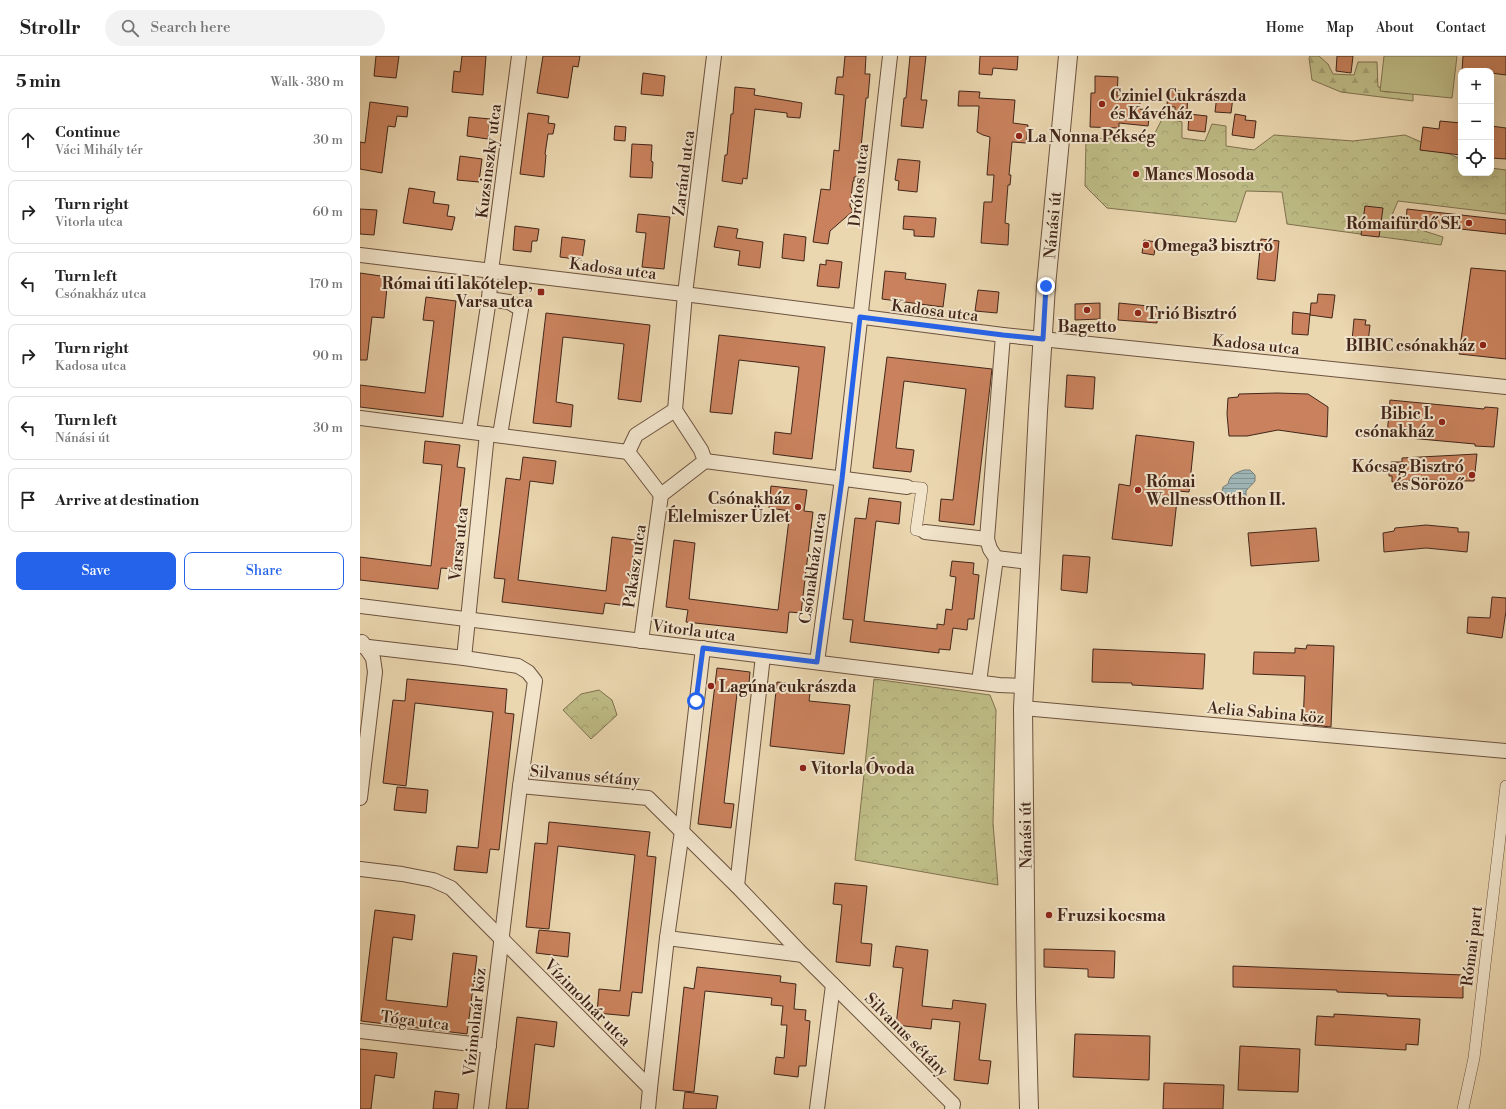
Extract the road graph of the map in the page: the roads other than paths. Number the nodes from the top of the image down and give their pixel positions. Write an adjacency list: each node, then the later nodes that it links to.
1 (519, 56): 6 (street, Kuzsinszky utca)
2 (714, 56): 7 (street, Zaránd utca)
3 (890, 56): 9 (street, Drótos utca)
4 (1068, 56): 11 (street, Nánási út)
5 (360, 255): 6 (street, Kadosa utca)
6 (491, 271): 7 (street, Kadosa utca); 8 (street)
7 (686, 294): 9 (street, Kadosa utca); 13 (street)
8 (489, 299): 15 (street); 16 (street, Varsa utca)
9 (860, 317): 10 (street, Kadosa utca); 19 (street, Csónakház utca)
10 (1003, 335): 11 (street, Kadosa utca); 23 (street)
11 (1043, 339): 12 (street, Kadosa utca); 25 (street, Nánási út)
12 (1506, 388)
13 (675, 410): 17 (street); 18 (street)
14 (360, 418): 15 (street)
15 (469, 431): 16 (street)
16 (493, 435): 17 (street); 27 (street, Varsa utca)
17 (628, 452): 21 (street)
18 (705, 461): 19 (street); 21 (street)
19 (842, 479): 20 (street); 33 (street, Csónakház utca)
20 (906, 487): 22 (street)
21 (661, 495): 28 (street, Pákász utca)
22 (924, 532): 23 (street)
23 (987, 539): 24 (street)
24 (996, 558): 25 (street); 34 (street)
25 (1030, 562): 35 (street, Nánási út)
26 (360, 606): 27 (street, Vitorla utca)
27 (468, 619): 28 (street, Vitorla utca); 32 (street, Varsa utca)
28 (641, 641): 30 (street, Vitorla utca)
29 (362, 644): 32 (street, Silvanus sétány); 40 (street)
30 (703, 648): 31 (street, Vitorla utca); 41 (street)
31 (763, 656): 33 (street, Vitorla utca); 43 (street)
32 (464, 658): 38 (street, Silvanus sétány)
33 (817, 662): 34 (street, Vitorla utca)
34 (979, 682): 35 (street, Vitorla utca)
35 (1024, 686): 36 (street, Nánási út)
36 (1023, 708): 37 (street, Aelia Sabina köz); 55 (street, Nánási út)
37 (1506, 751)
38 (520, 786): 41 (street, Silvanus sétány); 45 (street)
39 (1506, 786): 56 (street, Római part)
40 (360, 798)
41 (682, 831): 43 (street, Silvanus sétány); 44 (street)
42 (360, 869): 45 (street, Vízimolnár utca)
43 (737, 886): 46 (street, Silvanus sétány)
44 (668, 938): 46 (street); 50 (street, Vízimolnár utca)
45 (501, 939): 49 (street, Vízimolnár köz); 50 (street, Vízimolnár utca)
46 (803, 955): 47 (street, Silvanus sétány)
47 (833, 985): 53 (street); 54 (street, Silvanus sétány)
48 (360, 1031): 49 (street, Tóga utca)
49 (490, 1046): 51 (street, Vízimolnár köz)
50 (650, 1088): 52 (street, Vízimolnár utca)
51 (482, 1109)
52 (648, 1109)
53 (817, 1109)
54 (952, 1109)
55 (1029, 1109)
56 (1464, 1109)

